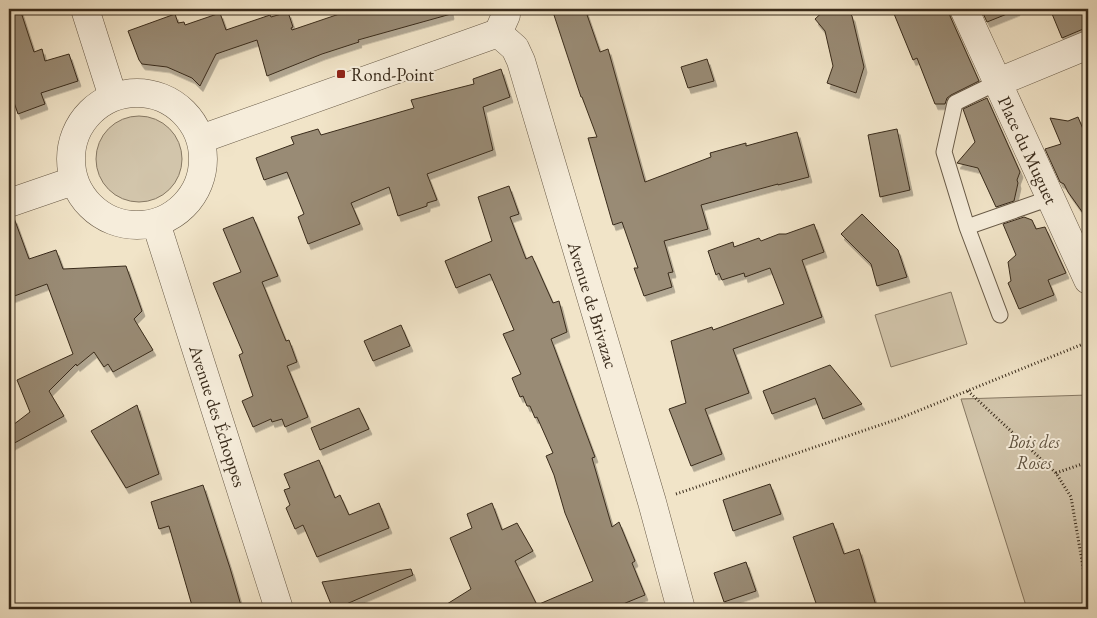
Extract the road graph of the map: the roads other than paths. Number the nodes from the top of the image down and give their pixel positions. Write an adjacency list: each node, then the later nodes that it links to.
1 (85, 9): 6 (street)
2 (964, 9): 5 (street)
3 (502, 21): 7 (street); 16 (street, Avenue de Brivazac)
4 (1088, 45): 5 (street, Place du Muguet)
5 (996, 83): 9 (street, Place du Muguet); 12 (lane)
6 (113, 97): 7 (street); 8 (street)
7 (201, 139): 11 (street)
8 (73, 181): 10 (street); 11 (street)
9 (1050, 198): 12 (lane); 13 (street, Place du Muguet)
10 (9, 203)
11 (156, 223): 15 (street, Avenue des Échoppes)
12 (967, 227): 14 (lane)
13 (1088, 280)
14 (1000, 315)
15 (279, 609)
16 (681, 609)

